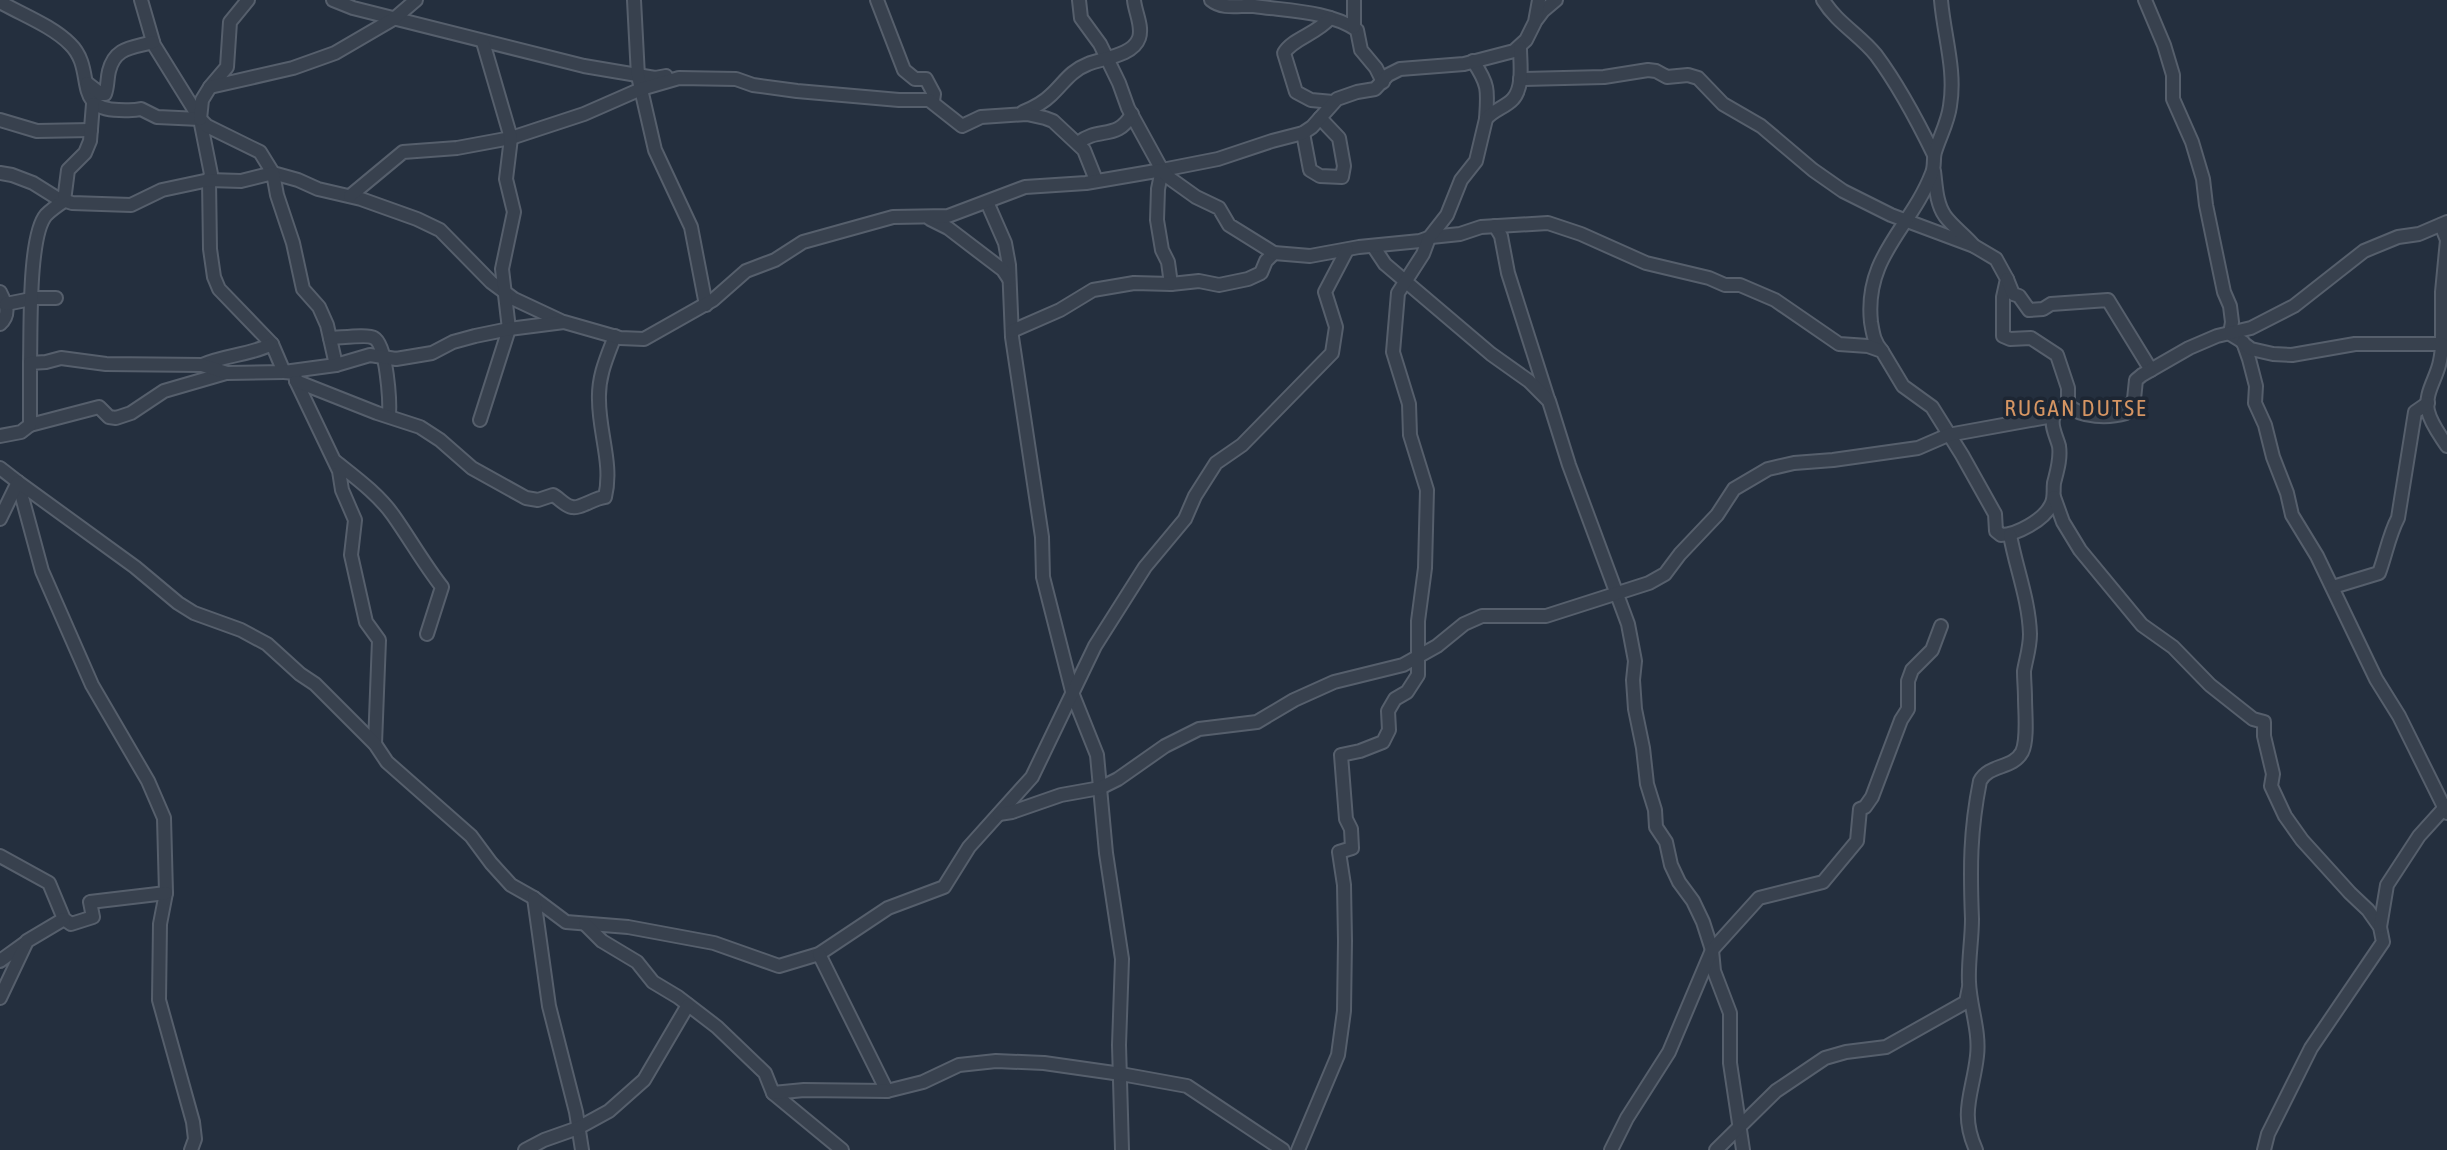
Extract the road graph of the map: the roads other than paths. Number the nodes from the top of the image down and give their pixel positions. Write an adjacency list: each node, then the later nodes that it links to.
1 (141, 0): 21 (street)
2 (248, 0): 30 (street)
3 (333, 0): 17 (street)
4 (416, 0): 17 (street)
5 (634, 0): 27 (street)
6 (877, 0): 31 (street)
7 (1079, 0): 24 (street)
8 (1134, 0): 24 (street)
9 (1211, 0): 18 (street)
10 (1354, 0): 20 (street)
11 (1539, 0): 19 (street)
12 (1556, 0): 19 (street)
13 (1823, 0): 44 (street)
14 (1941, 0): 44 (street)
15 (2145, 0): 76 (street)
16 (0, 2): 29 (street)
17 (395, 18): 22 (street); 30 (street)
18 (1330, 18): 20 (street); 32 (street)
19 (1535, 22): 23 (street)
20 (1354, 27): 28 (street)
21 (153, 42): 29 (street); 37 (street)
22 (483, 42): 27 (street); 42 (street)
23 (1520, 48): 25 (street); 26 (street)
24 (1107, 60): 34 (street); 35 (street)
25 (1473, 61): 28 (street); 38 (street)
26 (1520, 79): 38 (street); 55 (street)
27 (639, 82): 31 (street); 42 (street); 71 (street)
28 (1383, 82): 32 (street)
29 (87, 83): 33 (street)
30 (210, 87): 37 (street)
31 (933, 101): 34 (street)
32 (1333, 102): 36 (street)
33 (93, 104): 37 (street); 40 (street)
34 (1020, 114): 43 (street)
35 (1132, 114): 43 (street); 45 (street)
36 (1320, 118): 41 (street); 41 (street)
37 (200, 119): 48 (street); 49 (street)
38 (1486, 119): 58 (street)
39 (0, 120): 40 (street)
40 (91, 130): 52 (street)
41 (1303, 133): 45 (street)
42 (511, 138): 51 (street); 67 (street)
43 (1078, 143): 50 (street)
44 (1934, 155): 46 (street)
45 (1162, 170): 50 (street); 62 (street); 66 (street)
46 (1934, 171): 55 (street); 60 (street)
47 (0, 173): 52 (street)
48 (272, 173): 49 (street); 51 (street); 78 (street)
49 (209, 180): 52 (street); 80 (street)
50 (1096, 180): 53 (street)
51 (350, 196): 67 (street)
52 (64, 201): 70 (street)
53 (988, 202): 54 (street); 64 (street)
54 (926, 218): 64 (street); 71 (street)
55 (1907, 220): 60 (street); 82 (street)
56 (2444, 224): 76 (street); 81 (street)
57 (1496, 226): 58 (street); 82 (street); 91 (street)
58 (1429, 238): 59 (street); 65 (street)
59 (1373, 246): 61 (street); 65 (street)
60 (1974, 246): 63 (street)
61 (1347, 250): 62 (street); 112 (street)
62 (1275, 253): 66 (street)
63 (2007, 279): 87 (street); 93 (street)
64 (1010, 280): 75 (street)
65 (1408, 281): 91 (street); 111 (street)
66 (1171, 284): 75 (street)
67 (505, 292): 72 (street); 74 (street)
68 (3, 298): 70 (street); 73 (street)
69 (56, 298): 70 (street)
70 (31, 299): 84 (street)
71 (706, 305): 77 (street)
72 (564, 322): 74 (street); 77 (street)
73 (0, 324)
74 (509, 329): 83 (street); 96 (street)
75 (1012, 331): 112 (street)
76 (2230, 334): 79 (street); 87 (street)
77 (615, 336): 94 (street)
78 (330, 338): 83 (street); 86 (street)
79 (2243, 342): 81 (street); 107 (street)
80 (272, 344): 85 (street); 88 (street)
81 (2445, 344): 92 (street)
82 (1882, 351): 98 (street)
83 (384, 358): 86 (street); 94 (street)
84 (30, 363): 85 (street); 97 (street)
85 (202, 365): 89 (street)
86 (337, 365): 88 (street)
87 (2151, 370): 93 (street)
88 (284, 372): 89 (street); 90 (street)
89 (227, 373): 97 (street)
90 (296, 382): 94 (street); 101 (street)
91 (1549, 401): 108 (street)
92 (2428, 403): 100 (street); 107 (street)
93 (2068, 405): 95 (street)
94 (388, 416)
95 (2053, 416): 98 (street); 104 (street)
96 (480, 420)
97 (30, 425): 99 (street)
98 (1948, 435): 106 (street); 108 (street)
99 (0, 436)
100 (2447, 446)
101 (333, 460): 110 (street); 113 (street)
102 (0, 468): 103 (street)
103 (18, 482): 105 (street); 113 (street); 118 (street)
104 (2054, 497): 106 (street); 122 (street)
105 (0, 519)
106 (2010, 535): 127 (street)
107 (2333, 587): 115 (street)
108 (1616, 593): 111 (street); 124 (street)
109 (1941, 626): 124 (street)
110 (427, 634)
111 (1419, 658): 114 (street); 141 (street)
112 (1073, 695): 114 (street); 116 (street)
113 (375, 744): 119 (street)
114 (1100, 788): 116 (street); 130 (street)
115 (2446, 808): 122 (street)
116 (999, 814): 125 (street)
117 (0, 856): 120 (street)
118 (166, 893): 120 (street); 135 (street)
119 (534, 898): 121 (street); 134 (street)
120 (64, 919): 123 (street)
121 (585, 924): 125 (street); 129 (street)
122 (2380, 927): 146 (street)
123 (27, 941): 126 (street); 128 (street)
124 (1712, 950): 133 (street); 142 (street)
125 (819, 954): 131 (street)
126 (0, 961)
127 (1969, 987): 133 (street); 145 (street)
128 (0, 998)
129 (688, 1005): 132 (street); 134 (street)
130 (1121, 1073): 131 (street); 139 (street); 140 (street)
131 (887, 1091): 132 (street)
132 (773, 1093): 138 (street)
133 (1741, 1126): 143 (street); 144 (street)
134 (578, 1128): 136 (street); 137 (street)
135 (191, 1150)
136 (525, 1150)
137 (582, 1150)
138 (842, 1150)
139 (1122, 1150)
140 (1283, 1150)
141 (1298, 1150)
142 (1611, 1150)
143 (1716, 1150)
144 (1742, 1150)
145 (1976, 1150)
146 (2264, 1150)

